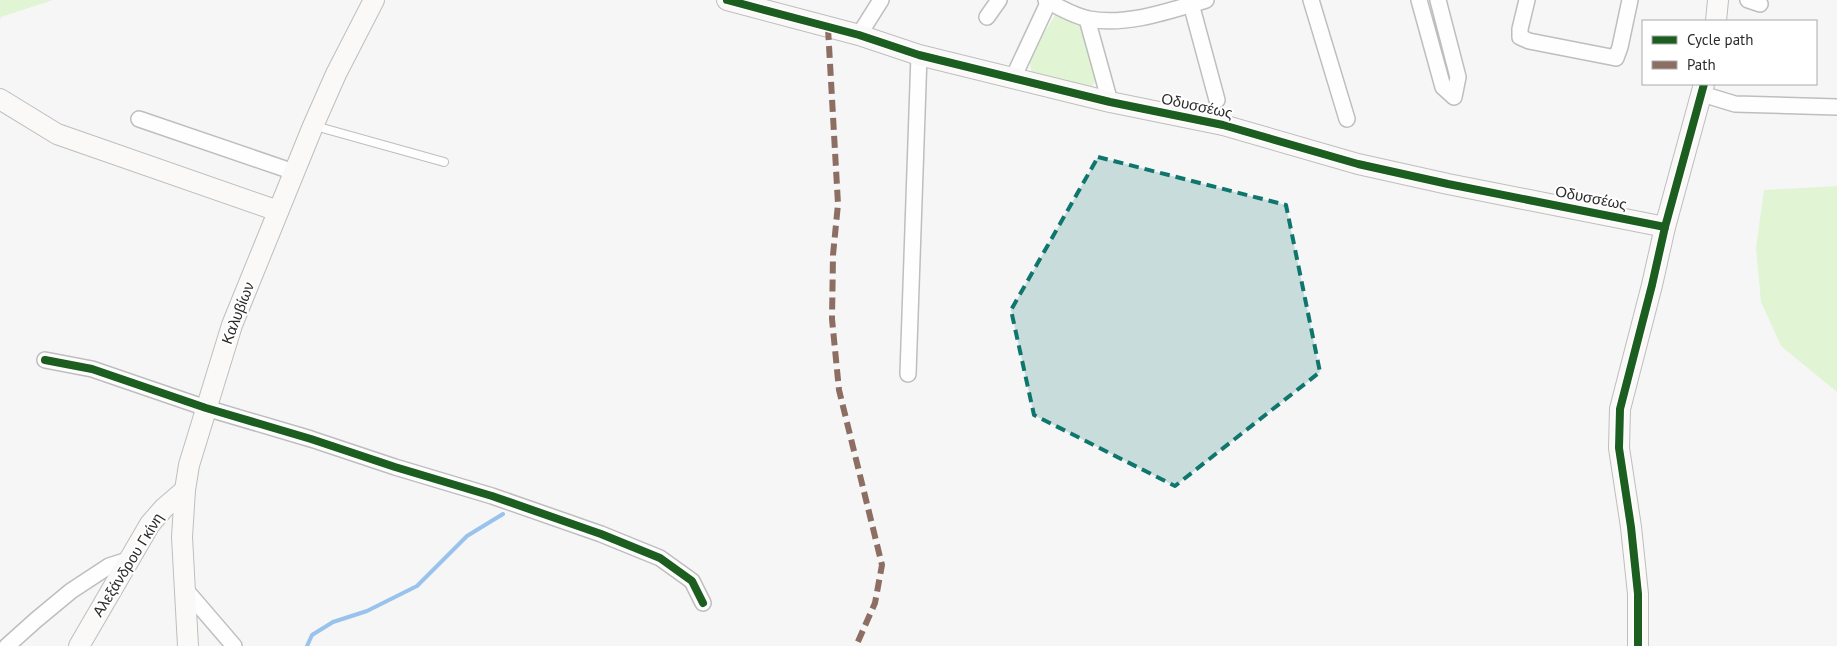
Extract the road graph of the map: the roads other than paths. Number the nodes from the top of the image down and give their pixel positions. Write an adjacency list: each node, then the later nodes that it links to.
1 (374, 0): 27 (street, Καλυβίων)
2 (727, 0): 17 (street, Οδυσσέως)
3 (881, 0): 17 (street)
4 (998, 0): 14 (street)
5 (1311, 0): 26 (street)
6 (1419, 0): 7 (street)
7 (1438, 0)
8 (1527, 0): 9 (street)
9 (1630, 0)
10 (1718, 0): 16 (street)
11 (1047, 1): 13 (street); 19 (street)
12 (1196, 1): 15 (street); 22 (street)
13 (1066, 5): 15 (street)
14 (987, 17)
15 (1087, 19): 23 (street)
16 (1716, 20)
17 (858, 35): 18 (street, Οδυσσέως)
18 (919, 55): 19 (street, Οδυσσέως); 33 (street)
19 (1013, 78): 23 (street, Οδυσσέως)
20 (1703, 89): 24 (street); 31 (street)
21 (0, 99): 30 (street)
22 (1216, 100)
23 (1110, 102): 31 (street, Οδυσσέως)
24 (1837, 107)
25 (139, 119): 29 (street)
26 (1347, 119)
27 (313, 126): 28 (lane); 29 (street, Καλυβίων)
28 (444, 162)
29 (294, 172): 30 (street, Καλυβίων)
30 (278, 211): 34 (street, Καλυβίων)
31 (1665, 227): 43 (street)
32 (45, 360): 34 (street)
33 (908, 374)
34 (206, 408): 35 (street, Καλυβίων); 38 (street)
35 (185, 490): 36 (street, Αλεξάνδρου Γκίνη); 37 (street, Καλυβίων)
36 (128, 560): 39 (street); 40 (street, Αλεξάνδρου Γκίνη)
37 (185, 589): 41 (street, Καλυβίων); 42 (street)
38 (703, 603)
39 (7, 646)
40 (79, 646)
41 (188, 646)
42 (234, 646)
43 (1638, 646)

